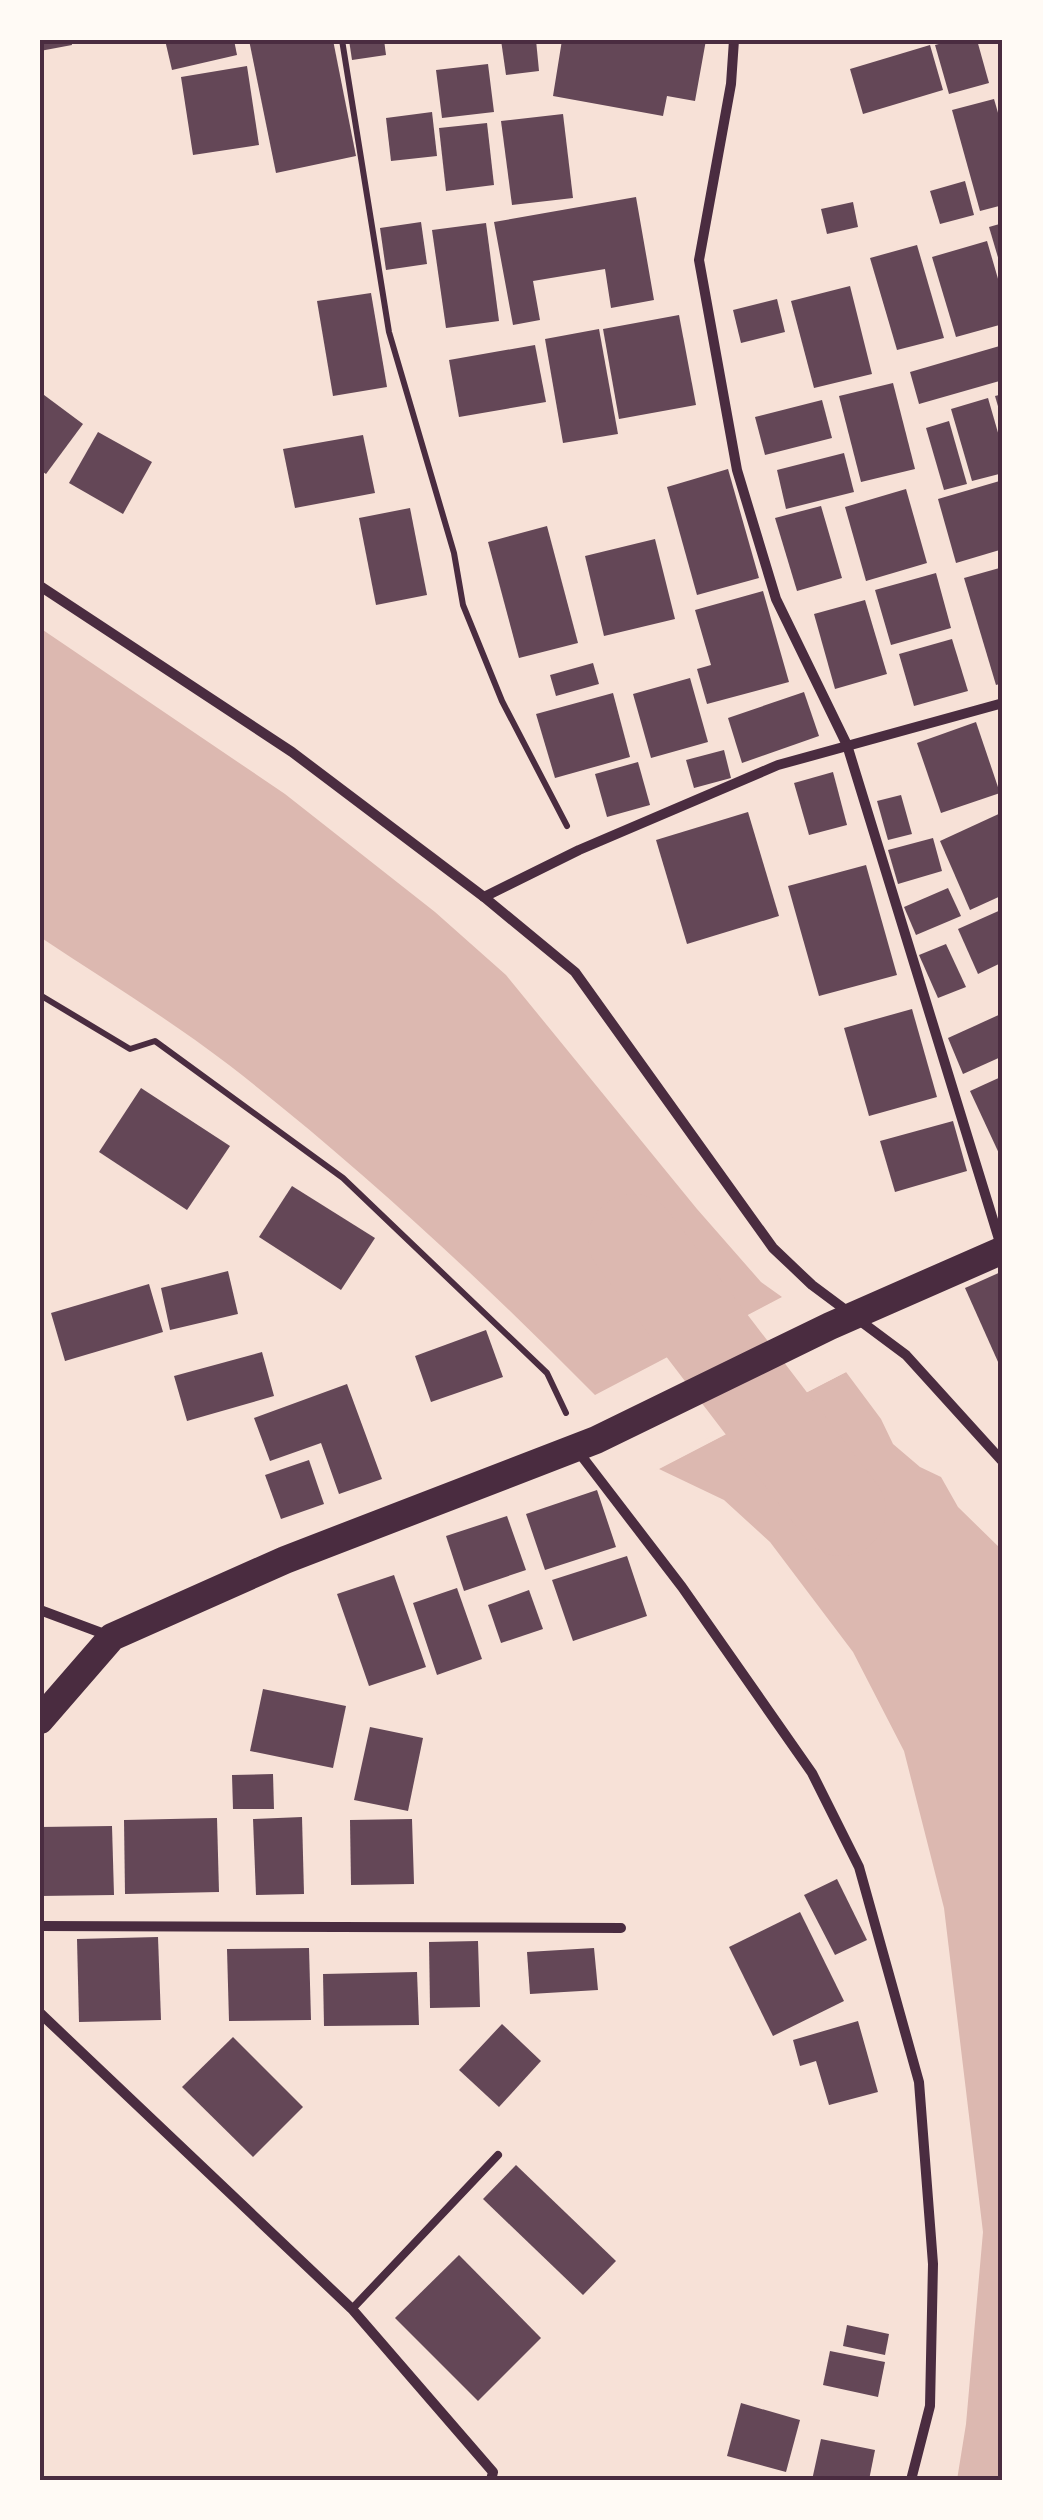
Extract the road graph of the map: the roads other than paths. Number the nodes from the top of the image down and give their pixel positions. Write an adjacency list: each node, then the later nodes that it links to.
1 (734, 40): 4 (street)
2 (40, 586): 5 (street)
3 (1003, 703): 4 (street)
4 (847, 745): 5 (street); 6 (street)
5 (484, 897): 7 (street)
6 (1002, 1250): 7 (highway)
7 (841, 1321): 8 (highway); 9 (street)
8 (586, 1444): 11 (highway); 19 (street)
9 (1003, 1462)
10 (40, 1610): 11 (street)
11 (112, 1637): 12 (highway)
12 (40, 1720)
13 (40, 1926): 14 (street)
14 (622, 1928)
15 (40, 2014): 17 (street)
16 (498, 2155): 17 (lane)
17 (352, 2309): 18 (street)
18 (491, 2480)
19 (911, 2480)

